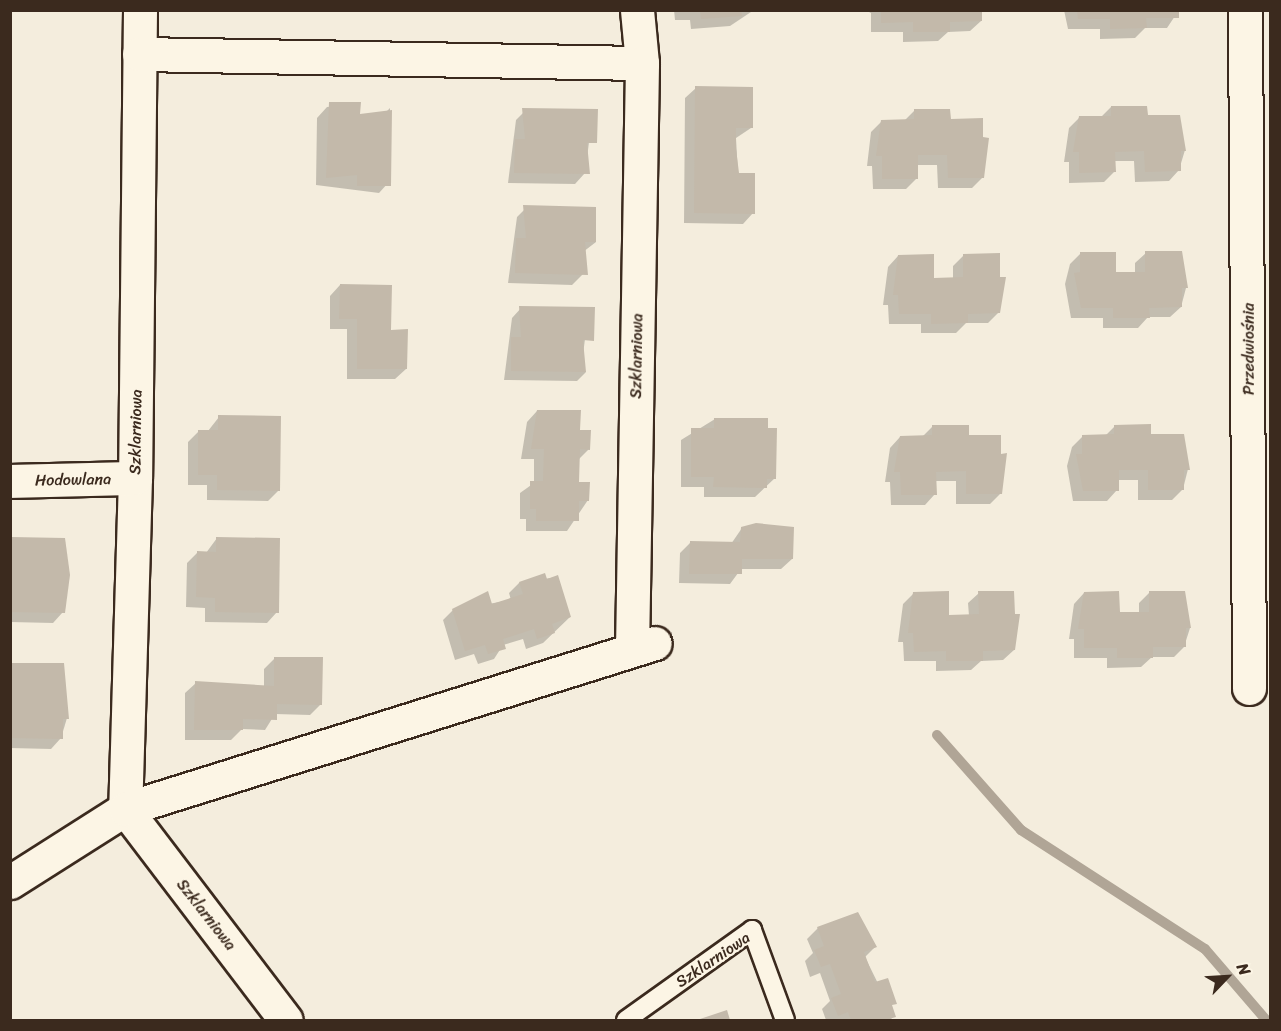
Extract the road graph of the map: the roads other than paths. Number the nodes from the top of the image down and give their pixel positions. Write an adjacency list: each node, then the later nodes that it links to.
1 (140, 10): 4 (street, Szklarniowa)
2 (637, 10): 5 (street, Szklarniowa)
3 (1245, 10): 8 (street, Przedwiośnia)
4 (139, 54): 5 (street); 6 (street, Szklarniowa)
5 (642, 63): 9 (street, Szklarniowa)
6 (135, 478): 7 (street, Hodowlana); 9 (street, Szklarniowa)
7 (10, 481)
8 (1250, 688)
9 (124, 809): 10 (street, Szklarniowa); 11 (street, Szklarniowa)
10 (10, 882)
11 (286, 1020)
12 (626, 1020): 13 (lane, Szklarniowa)
13 (785, 1020)

